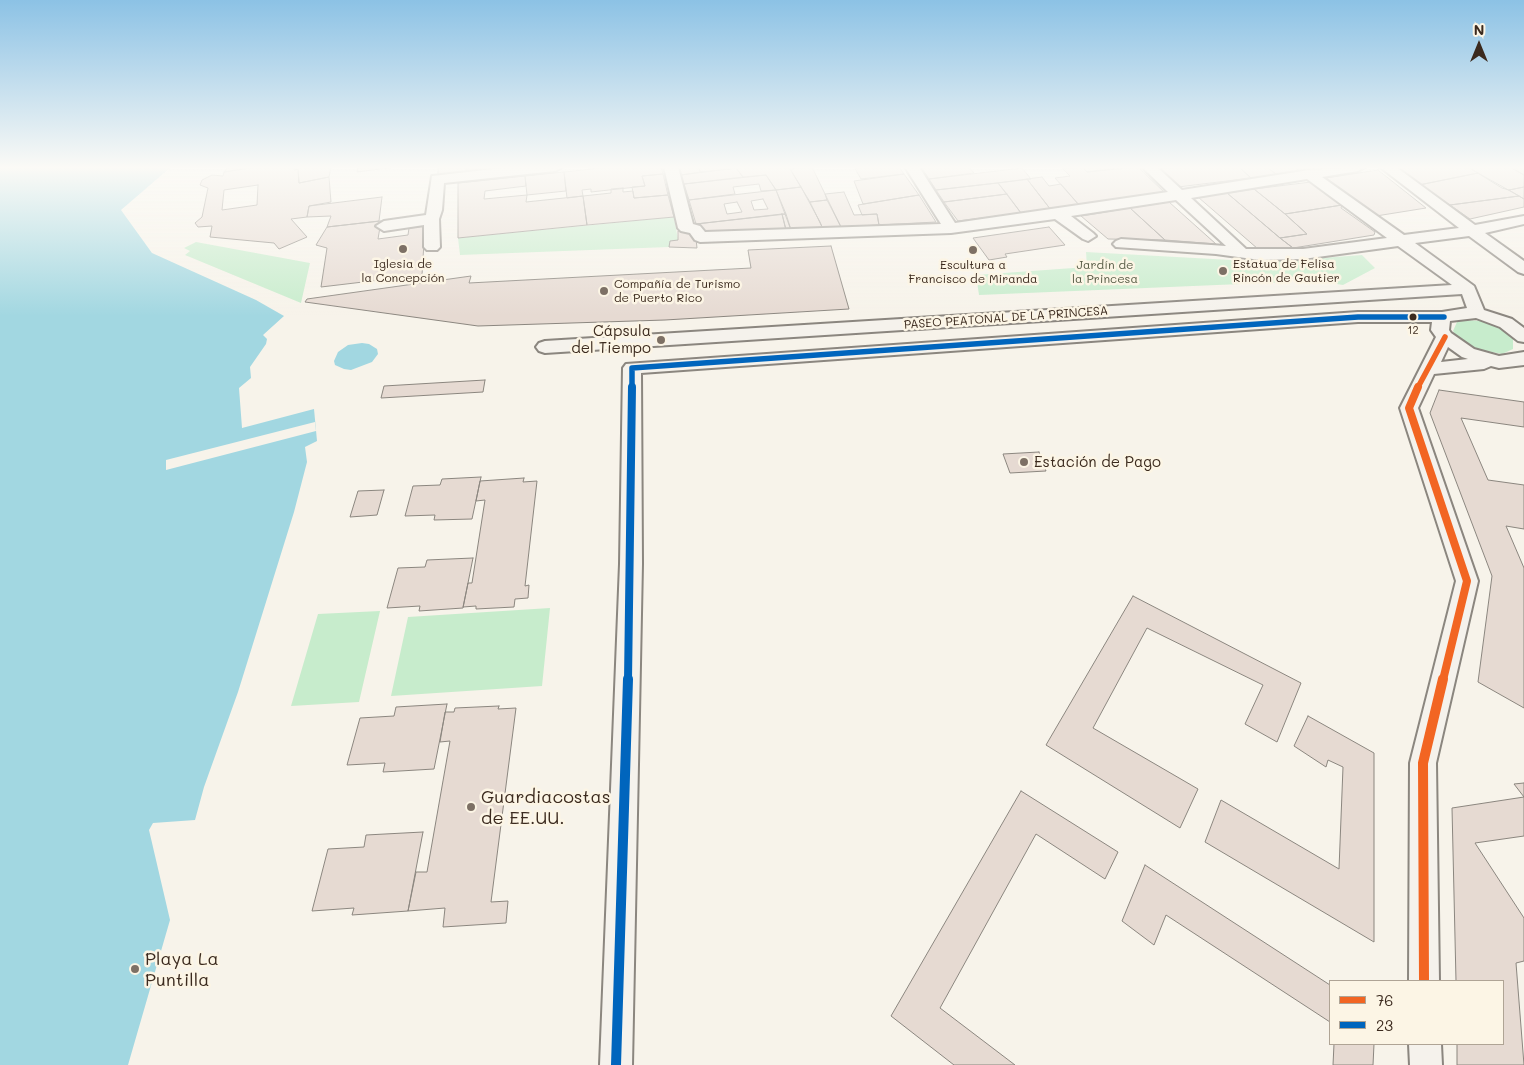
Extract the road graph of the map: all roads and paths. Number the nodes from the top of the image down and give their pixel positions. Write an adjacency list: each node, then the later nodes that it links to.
1 (683, 217): 11 (street)
2 (944, 217): 11 (street)
3 (1037, 217): 11 (street)
4 (1062, 217): 13 (street)
5 (1203, 217): 17 (street)
6 (1367, 217): 14 (street)
7 (1450, 217): 12 (street)
8 (432, 219): 10 (street); 16 (street)
9 (1524, 220): 12 (street)
10 (384, 226)
11 (951, 228)
12 (1470, 232): 14 (street); 18 (street)
13 (1094, 238)
14 (1399, 240): 17 (street); 19 (street)
15 (1121, 244): 17 (street)
16 (432, 247)
17 (1240, 251)
18 (1524, 270)
19 (1468, 289): 20 (street); 24 (street, PASEO PEATONAL DE LA PRINCESA)
20 (1477, 312): 21 (street); 23 (street)
21 (1444, 317): 22 (street); 30 (street)
22 (1445, 337): 26 (street); 27 (street)
23 (1524, 337)
24 (544, 347)
25 (1524, 358): 26 (street)
26 (1499, 362): 27 (street)
27 (1427, 369): 28 (street)
28 (1424, 980)
29 (1425, 1045): 31 (street)
30 (616, 1065)
31 (1426, 1065)

